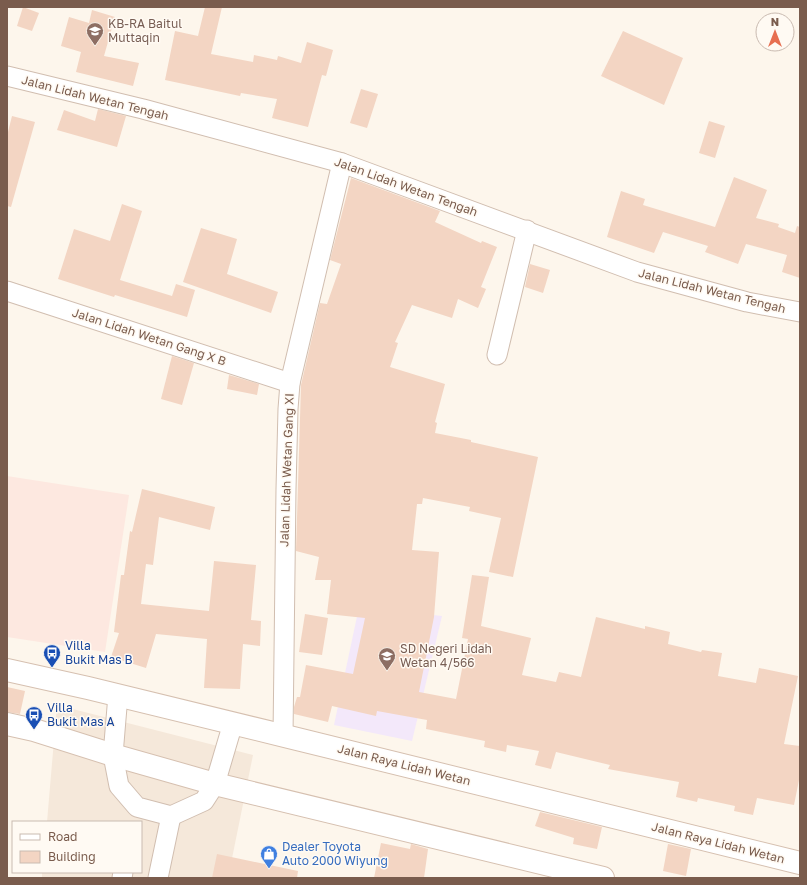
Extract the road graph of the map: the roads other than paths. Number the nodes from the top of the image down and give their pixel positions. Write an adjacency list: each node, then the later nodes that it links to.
1 (7, 76): 2 (street, Jalan Lidah Wetan Tengah)
2 (342, 163): 3 (street, Jalan Lidah Wetan Tengah); 7 (street, Jalan Lidah Wetan Gang XI)
3 (527, 230): 5 (street, Jalan Lidah Wetan Tengah); 6 (street)
4 (7, 291): 7 (street, Jalan Lidah Wetan Gang X B)
5 (800, 312)
6 (497, 355)
7 (290, 382): 12 (street, Jalan Lidah Wetan Gang XI)
8 (7, 670): 9 (main road, Jalan Raya Lidah Wetan)
9 (118, 695): 10 (main road, Jalan Raya Lidah Wetan); 13 (street)
10 (233, 723): 12 (main road, Jalan Raya Lidah Wetan); 14 (street)
11 (7, 724): 13 (main road)
12 (283, 736): 17 (main road, Jalan Raya Lidah Wetan)
13 (113, 755): 14 (main road); 15 (street)
14 (214, 784): 16 (street); 19 (main road)
15 (135, 814): 16 (street)
16 (171, 816): 18 (street)
17 (800, 863)
18 (158, 878)
19 (603, 878)

